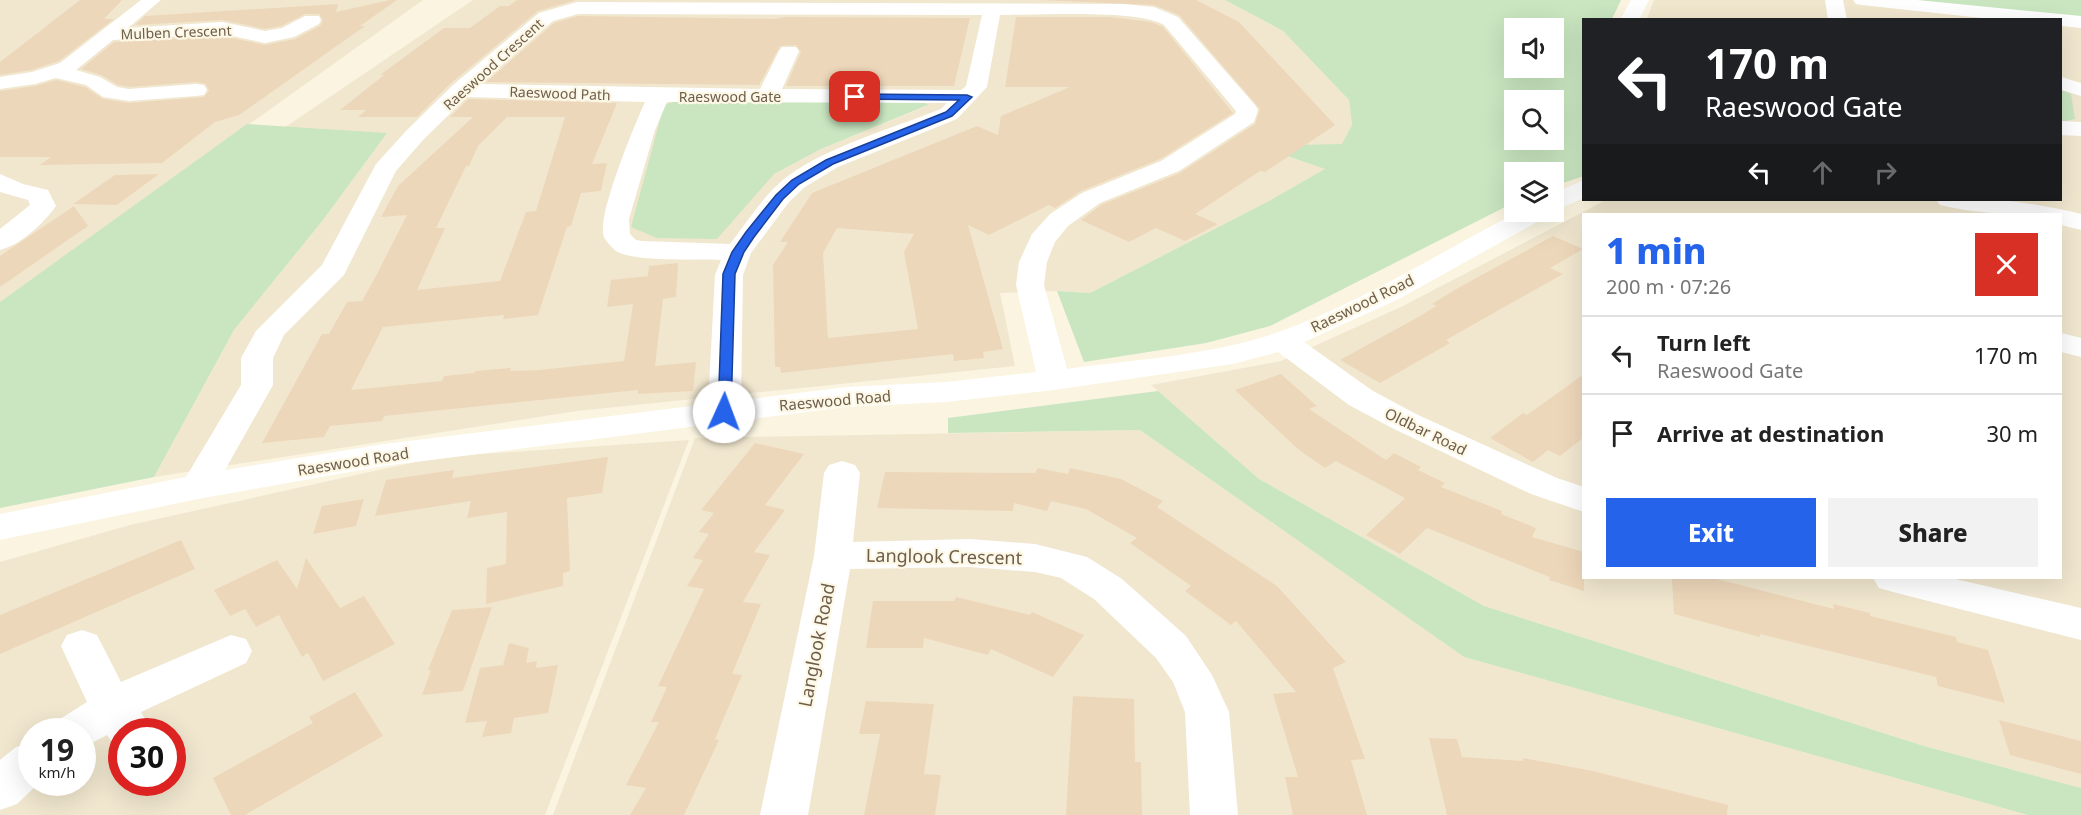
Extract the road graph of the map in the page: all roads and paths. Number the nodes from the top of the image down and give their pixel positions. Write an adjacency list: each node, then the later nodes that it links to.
1 (152, 0): 12 (street, Mulben Crescent)
2 (1640, 0): 6 (street)
3 (1834, 0): 7 (street)
4 (1862, 0): 8 (street)
5 (992, 10): 18 (street, Raeswood Crescent); 22 (street); 38 (street, Raeswood Crescent)
6 (1630, 18)
7 (1838, 18)
8 (2041, 18)
9 (312, 20): 12 (street, Mulben Crescent)
10 (2062, 20): 11 (street)
11 (2081, 22)
12 (107, 34): 14 (street, Mulben Crescent)
13 (789, 51): 21 (street)
14 (58, 72): 15 (street, Mulben Crescent); 17 (street, Mulben Crescent)
15 (0, 83)
16 (2062, 83): 19 (street)
17 (196, 90)
18 (461, 90): 20 (street, Raeswood Path); 41 (street, Raeswood Crescent)
19 (2081, 90)
20 (658, 96): 21 (street, Raeswood Gate); 34 (street, Raeswood Gate)
21 (768, 96): 22 (street, Raeswood Gate)
22 (967, 97): 34 (street)
23 (2062, 128): 24 (street)
24 (2081, 129)
25 (0, 181): 33 (street)
26 (1582, 189): 27 (street)
27 (1564, 198)
28 (1956, 201): 29 (street)
29 (2041, 213)
30 (2062, 217): 32 (street)
31 (1518, 222): 35 (street, Raeswood Road)
32 (2081, 222)
33 (0, 242)
34 (738, 252): 39 (street)
35 (1281, 340): 38 (street, Raeswood Road); 42 (street, Oldbar Road)
36 (2062, 342): 37 (street)
37 (2081, 348)
38 (1054, 380): 39 (street, Raeswood Road)
39 (724, 412): 41 (street, Raeswood Road)
40 (842, 473): 44 (street, Langlook Road)
41 (198, 487): 43 (street, Raeswood Road)
42 (1582, 499)
43 (0, 527)
44 (833, 556): 53 (street, Langlook Road); 54 (street, Langlook Crescent)
45 (1897, 579): 46 (street)
46 (2081, 624)
47 (82, 646): 49 (street)
48 (231, 651): 50 (street)
49 (120, 718)
50 (124, 718)
51 (18, 773): 52 (street)
52 (0, 789)
53 (783, 815)
54 (1214, 815)

